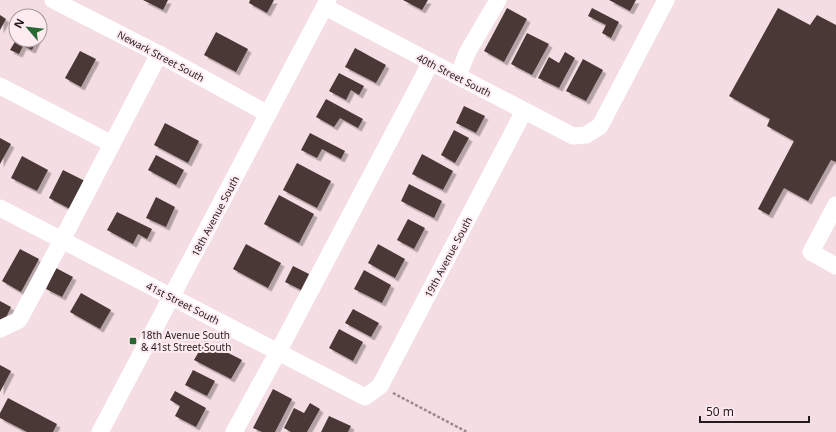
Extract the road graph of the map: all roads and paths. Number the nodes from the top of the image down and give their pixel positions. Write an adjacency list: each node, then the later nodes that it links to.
1 (53, 0): 5 (street, Newark Street South)
2 (498, 0): 7 (street)
3 (666, 0): 9 (street, 40th Street South)
4 (326, 3): 6 (street, 40th Street South); 10 (street, 18th Avenue South)
5 (159, 54): 10 (street, Newark Street South); 11 (street)
6 (431, 62): 7 (street, 40th Street South); 18 (street)
7 (458, 76): 9 (street, 40th Street South)
8 (0, 86): 11 (street)
9 (524, 111): 19 (street, 19th Avenue South)
10 (268, 114): 16 (street, 18th Avenue South)
11 (112, 144): 14 (street)
12 (836, 205): 15 (street)
13 (0, 208): 14 (street, 41st Street South)
14 (62, 240): 16 (street, 41st Street South); 17 (street)
15 (836, 266)
16 (172, 297): 18 (street, 41st Street South); 21 (street, 18th Avenue South)
17 (0, 329)
18 (278, 352): 20 (street, 41st Street South); 22 (street)
19 (380, 386): 20 (street, 19th Avenue South); 23 (path)
20 (365, 398)
21 (100, 432)
22 (234, 432)
23 (467, 432)

